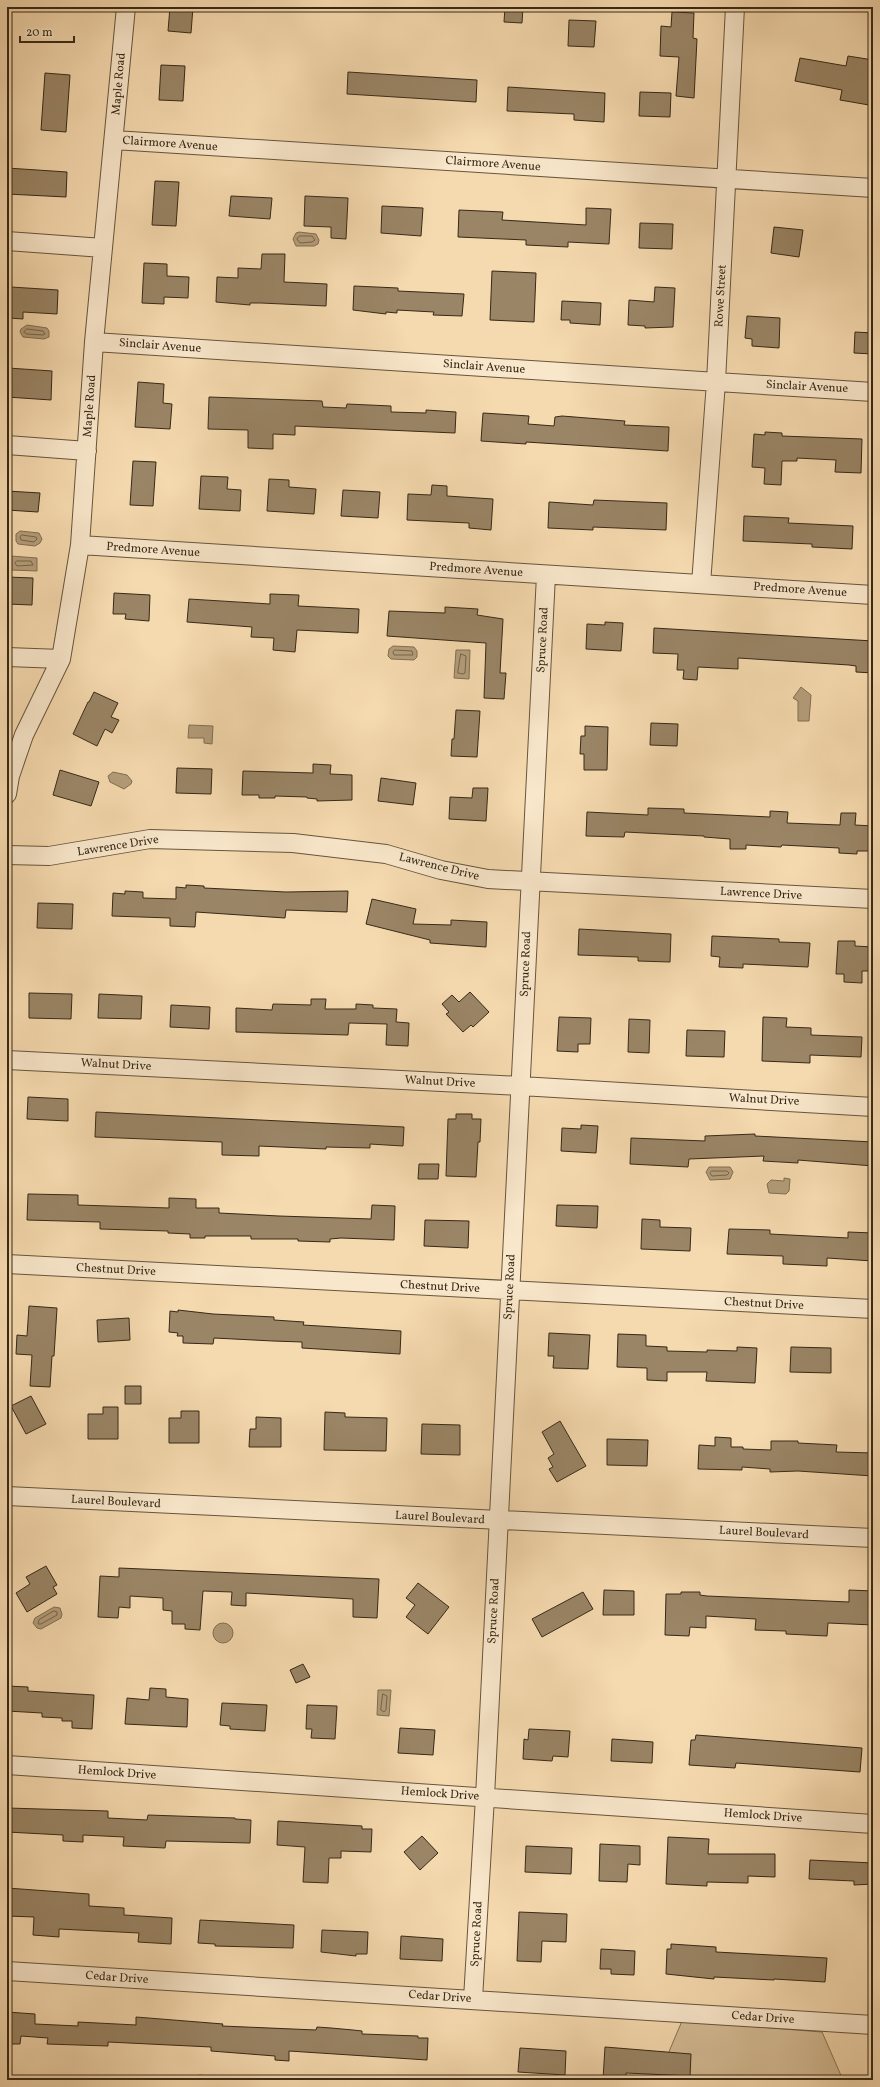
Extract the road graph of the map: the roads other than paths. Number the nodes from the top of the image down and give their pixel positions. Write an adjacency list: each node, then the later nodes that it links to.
1 (126, 7): 3 (street, Maple Road)
2 (735, 7): 4 (street, Rowe Street)
3 (114, 140): 4 (street, Clairmore Avenue); 7 (street, Maple Road)
4 (727, 179): 5 (street, Clairmore Avenue); 9 (street, Rowe Street)
5 (873, 188)
6 (7, 241): 7 (street)
7 (103, 248): 8 (street, Maple Road)
8 (94, 342): 9 (street, Sinclair Avenue); 12 (street, Maple Road)
9 (716, 382): 10 (street, Sinclair Avenue); 15 (street, Rowe Street)
10 (873, 392)
11 (7, 446): 12 (street)
12 (87, 451): 13 (street, Maple Road)
13 (80, 545): 14 (street, Predmore Avenue); 18 (street, Maple Road)
14 (546, 575): 15 (street, Predmore Avenue); 21 (street, Spruce Road)
15 (701, 584): 16 (street, Predmore Avenue)
16 (873, 596)
17 (7, 657): 18 (street)
18 (61, 659): 19 (street, Maple Road)
19 (7, 794)
20 (7, 855): 21 (street, Lawrence Drive)
21 (530, 882): 22 (street, Lawrence Drive); 24 (street, Spruce Road)
22 (873, 899)
23 (7, 1060): 24 (street, Walnut Drive)
24 (521, 1086): 25 (street, Walnut Drive); 27 (street, Spruce Road)
25 (873, 1106)
26 (7, 1264): 27 (street, Chestnut Drive)
27 (510, 1291): 28 (street, Chestnut Drive); 30 (street, Spruce Road)
28 (873, 1309)
29 (7, 1496): 30 (street, Laurel Boulevard)
30 (498, 1521): 31 (street, Laurel Boulevard); 33 (street, Spruce Road)
31 (873, 1538)
32 (7, 1765): 33 (street, Hemlock Drive)
33 (485, 1797): 34 (street, Hemlock Drive); 36 (street, Spruce Road)
34 (873, 1824)
35 (7, 1971): 36 (street, Cedar Drive)
36 (473, 2000): 37 (street, Cedar Drive)
37 (873, 2025)

